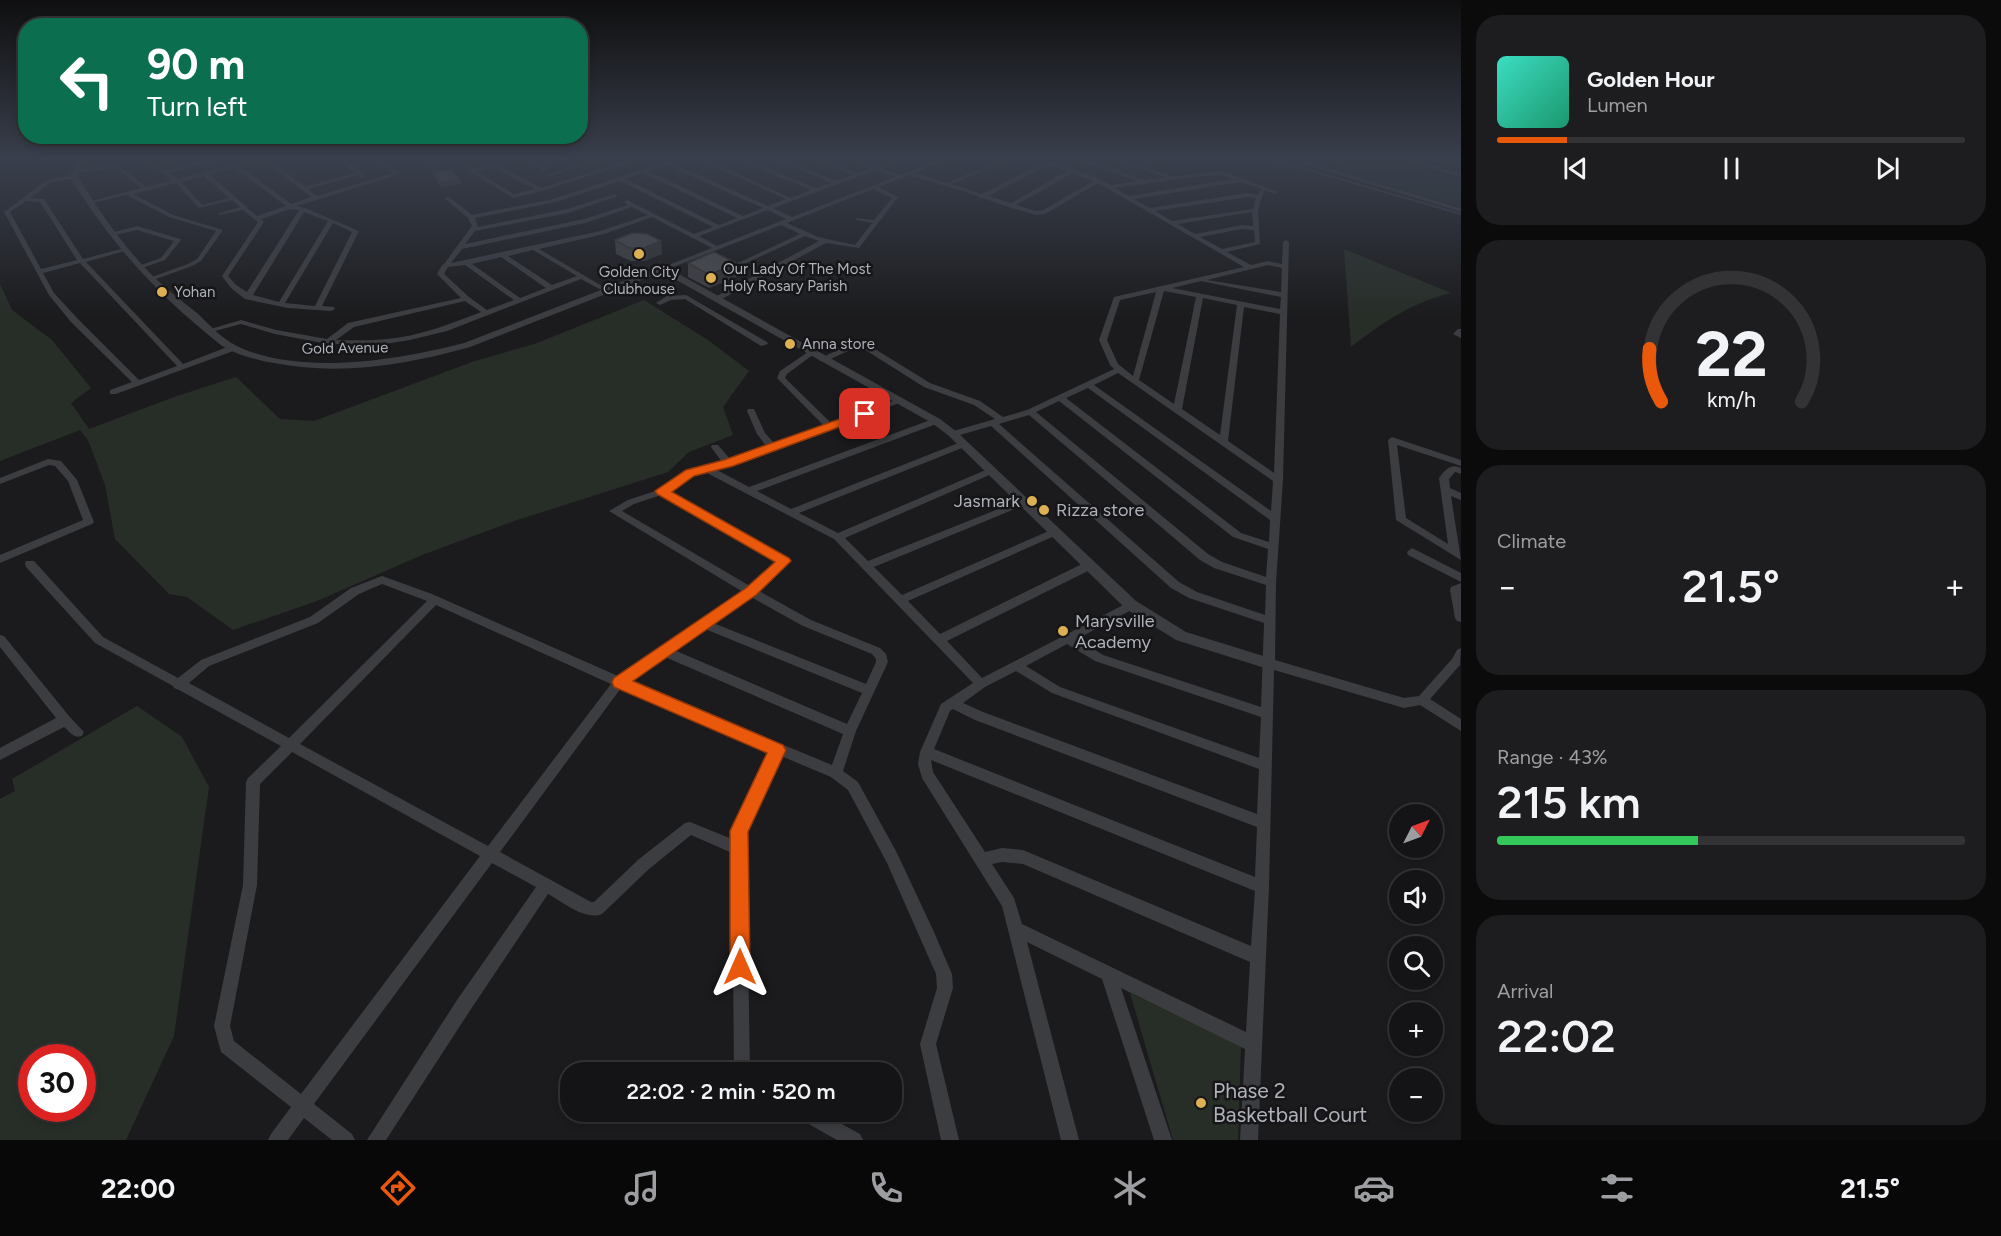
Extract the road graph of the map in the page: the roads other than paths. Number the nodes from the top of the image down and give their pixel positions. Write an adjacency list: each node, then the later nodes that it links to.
1 (8, 211): 60 (street)
2 (49, 211): 52 (street)
3 (97, 211): 40 (street, Gold Avenue)
4 (162, 211): 62 (street)
5 (231, 211): 26 (street)
6 (250, 211): 29 (street)
7 (278, 211): 29 (street)
8 (302, 211): 69 (street)
9 (308, 211): 33 (street)
10 (464, 211): 28 (street)
11 (501, 211): 28 (street)
12 (567, 211): 39 (street)
13 (614, 211): 46 (street)
14 (645, 211): 27 (street)
15 (687, 211): 37 (street)
16 (729, 211): 30 (street)
17 (760, 211): 30 (street)
18 (775, 211): 31 (street)
19 (812, 211): 31 (street)
20 (884, 211): 34 (street)
21 (1029, 211): 22 (street)
22 (1046, 211)
23 (1150, 211): 36 (street)
24 (1247, 211): 36 (street)
25 (1255, 211): 38 (street)
26 (221, 214)
27 (653, 215): 42 (street); 48 (street)
28 (471, 217): 39 (street)
29 (257, 218): 69 (street)
30 (743, 218): 37 (street)
31 (792, 219): 35 (street)
32 (858, 219): 34 (street)
33 (331, 221): 74 (street); 77 (street)
34 (876, 222): 44 (street)
35 (782, 223): 41 (street); 47 (street)
36 (1170, 223): 43 (street)
37 (719, 227): 42 (street)
38 (1257, 228): 43 (street); 50 (street)
39 (475, 229): 46 (street)
40 (114, 233): 49 (street, Gold Avenue); 57 (street)
41 (805, 234): 44 (street); 54 (street)
42 (694, 236): 47 (street)
43 (1193, 236): 50 (street)
44 (824, 241): 70 (street)
45 (1286, 242): 56 (street)
46 (460, 247): 55 (street)
47 (717, 248): 59 (street)
48 (535, 249): 51 (street); 61 (street)
49 (125, 250): 52 (street); 57 (street, Gold Avenue)
50 (1220, 251): 58 (street)
51 (502, 255): 53 (street); 64 (street)
52 (81, 261): 60 (street); 89 (street)
53 (466, 263): 55 (street); 72 (street)
54 (740, 264)
55 (444, 266): 71 (street)
56 (1283, 266): 58 (street); 68 (street)
57 (140, 267): 62 (street, Gold Avenue)
58 (1249, 267): 63 (street)
59 (663, 269): 66 (street, Gold Avenue); 70 (street)
60 (38, 272): 92 (street)
61 (584, 276): 64 (street); 66 (street)
62 (151, 279): 81 (street, Gold Avenue)
63 (1200, 280): 65 (street); 68 (street)
64 (551, 288): 72 (street)
65 (1161, 288): 67 (street); 90 (street); 91 (street)
66 (607, 291): 86 (street, Gold Avenue)
67 (1200, 296): 76 (street); 99 (street)
68 (1284, 296): 80 (street)
69 (248, 297): 74 (street)
70 (716, 298): 75 (street); 87 (street)
71 (466, 299): 79 (street); 84 (street)
72 (519, 300): 79 (street)
73 (660, 303): 75 (street)
74 (281, 304): 77 (street)
75 (698, 304): 85 (street)
76 (1241, 304): 80 (street); 104 (street)
77 (317, 308): 78 (street)
78 (331, 309)
79 (485, 312): 84 (street)
80 (1283, 312): 112 (street)
81 (211, 330): 84 (street); 86 (street, Gold Avenue)
82 (1461, 331): 83 (street)
83 (1461, 336)
84 (328, 342)
85 (764, 344)
86 (232, 348): 89 (street)
87 (811, 352): 88 (street); 102 (street)
88 (823, 359): 96 (street); 100 (street)
89 (182, 367): 92 (street)
90 (1119, 370): 91 (street); 93 (street)
91 (1135, 381): 99 (street)
92 (138, 383): 94 (street)
93 (1089, 385): 95 (street); 120 (street)
94 (113, 392)
95 (1060, 398): 98 (street); 125 (street)
96 (901, 401): 101 (street); 102 (street)
97 (751, 411): 107 (street)
98 (1030, 411): 100 (street); 133 (street)
99 (1177, 411): 104 (street)
100 (997, 421): 103 (street); 140 (street)
101 (936, 422): 103 (street); 116 (street)
102 (829, 426): 107 (street)
103 (953, 434): 105 (street)
104 (1223, 443): 112 (street)
105 (964, 444): 111 (street); 119 (street)
106 (715, 447): 108 (street)
107 (772, 447): 108 (street)
108 (729, 463): 110 (street)
109 (1459, 467): 114 (street); 127 (street)
110 (706, 469): 115 (street); 116 (street)
111 (991, 471): 118 (street); 124 (street)
112 (1278, 480): 120 (street)
113 (0, 481): 128 (street)
114 (1446, 490): 117 (street); 121 (street)
115 (661, 491): 135 (street); 135 (street)
116 (747, 491): 119 (street)
117 (1461, 497)
118 (1024, 502): 123 (street); 131 (street)
119 (789, 513): 124 (street)
120 (1274, 518): 125 (street)
121 (1450, 521): 122 (street); 127 (street)
122 (1461, 527)
123 (1055, 532): 130 (street); 137 (street)
124 (838, 537): 131 (street)
125 (1273, 547): 133 (street)
126 (1412, 552): 132 (street)
127 (1458, 554)
128 (0, 559)
129 (30, 564): 151 (street)
130 (1090, 565): 138 (street); 144 (street)
131 (868, 566): 137 (street)
132 (1461, 578)
133 (1271, 584): 140 (street)
134 (1461, 587): 139 (street)
135 (751, 592): 141 (street); 152 (street)
136 (435, 600): 149 (street); 151 (street); 160 (street)
137 (901, 600): 144 (street)
138 (1131, 604): 143 (street); 147 (street)
139 (1461, 618)
140 (1270, 621): 147 (street)
141 (703, 624): 145 (street); 152 (street)
142 (0, 639): 156 (street)
143 (1068, 639): 148 (street); 155 (street)
144 (939, 640): 150 (street)
145 (664, 651): 149 (street); 158 (street)
146 (1459, 660): 153 (street)
147 (1268, 663): 153 (street); 155 (street)
148 (1017, 666): 150 (street); 164 (street)
149 (620, 682): 161 (street); 168 (street)
150 (981, 684): 154 (street)
151 (178, 685): 160 (street)
152 (869, 691): 158 (street)
153 (1422, 700): 157 (street)
154 (952, 703): 162 (street); 166 (street)
155 (1268, 714): 164 (street)
156 (65, 720): 159 (street); 163 (street)
157 (1461, 726)
158 (850, 731): 165 (street)
159 (78, 732)
160 (290, 746): 168 (street); 177 (street)
161 (777, 750): 165 (street); 167 (street)
162 (926, 752): 169 (street); 171 (street)
163 (0, 754)
164 (1266, 766): 166 (street)
165 (836, 773): 183 (street)
166 (1264, 823): 171 (street)
167 (739, 849): 170 (street); 176 (street)
168 (490, 856): 170 (street); 177 (street)
169 (982, 861): 172 (street); 173 (street)
170 (545, 886): 181 (street)
171 (1262, 887): 173 (street)
172 (1018, 930): 174 (street); 184 (street)
173 (1258, 957): 175 (street)
174 (1108, 974): 175 (street); 185 (street)
175 (1253, 1044): 186 (street)
176 (742, 1062)
177 (302, 1107): 179 (street); 180 (street)
178 (822, 1122): 182 (street)
179 (277, 1140)
180 (346, 1140)
181 (376, 1140)
182 (854, 1140)
183 (950, 1140)
184 (1070, 1140)
185 (1164, 1140)
186 (1249, 1140)

